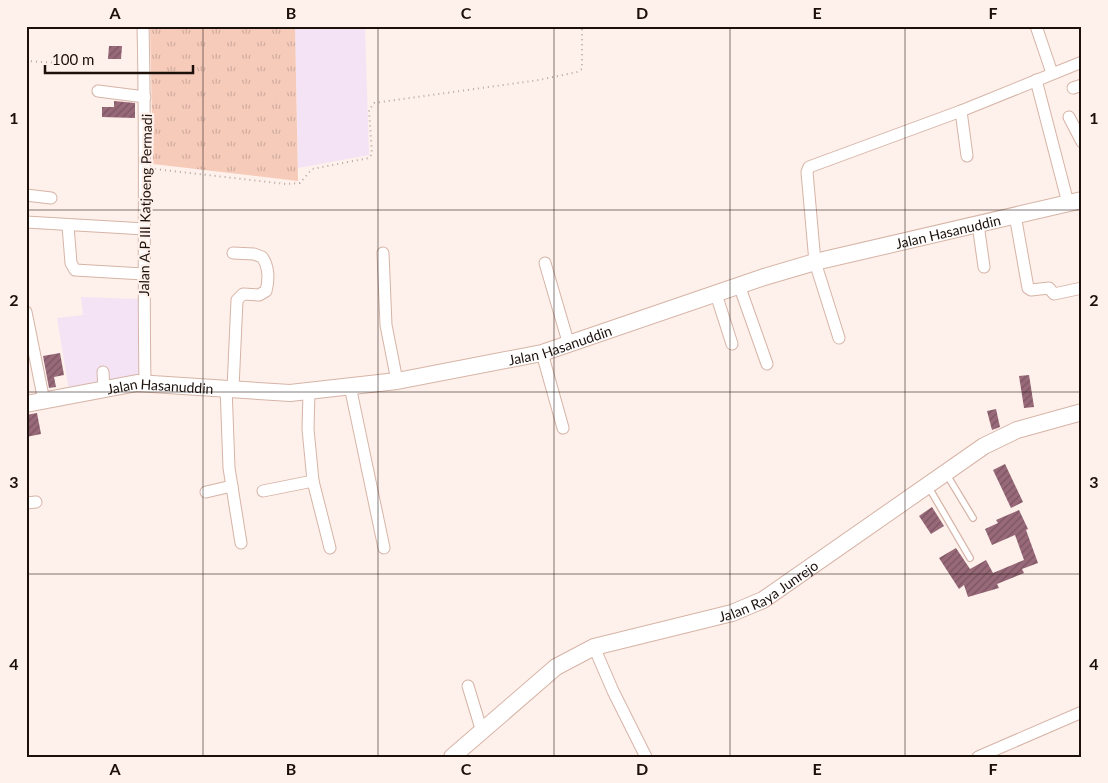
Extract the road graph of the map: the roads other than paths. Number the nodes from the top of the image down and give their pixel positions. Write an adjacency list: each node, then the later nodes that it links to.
1 (143, 26): 7 (street, Jalan A.P III Katjoeng Permadi)
2 (1036, 26): 4 (street)
3 (1082, 62): 4 (street)
4 (1052, 73): 5 (street)
5 (1036, 80): 8 (street); 14 (street)
6 (98, 92): 7 (street)
7 (145, 97): 19 (street, Jalan A.P III Katjoeng Permadi)
8 (961, 111): 11 (street); 22 (street)
9 (1069, 117): 10 (street)
10 (1082, 142)
11 (967, 156)
12 (26, 195): 13 (street)
13 (51, 198)
14 (1075, 202): 15 (main road, Jalan Hasanuddin)
15 (1015, 215): 17 (main road, Jalan Hasanuddin); 27 (street)
16 (26, 222): 18 (street)
17 (978, 224): 22 (main road, Jalan Hasanuddin); 24 (street)
18 (68, 226): 19 (street); 25 (street)
19 (145, 229): 25 (street, Jalan A.P III Katjoeng Permadi)
20 (233, 253): 39 (street)
21 (383, 253): 36 (street)
22 (814, 262): 26 (main road, Jalan Hasanuddin); 30 (street)
23 (545, 263): 32 (street)
24 (984, 267)
25 (143, 274): 37 (street, Jalan A.P III Katjoeng Permadi)
26 (739, 286): 28 (main road, Jalan Hasanuddin); 34 (street)
27 (1082, 288)
28 (716, 294): 31 (street); 32 (main road, Jalan Hasanuddin)
29 (26, 312): 42 (street)
30 (839, 338)
31 (732, 344)
32 (569, 345): 33 (main road, Jalan Hasanuddin)
33 (542, 353): 36 (main road, Jalan Hasanuddin); 45 (street)
34 (767, 364)
35 (103, 372): 40 (street)
36 (397, 380): 38 (main road, Jalan Hasanuddin)
37 (145, 383): 39 (main road, Jalan Hasanuddin); 40 (main road, Jalan Hasanuddin)
38 (350, 386): 41 (main road, Jalan Hasanuddin); 55 (street)
39 (230, 388): 41 (main road, Jalan Hasanuddin); 49 (street)
40 (104, 390): 42 (main road, Jalan Hasanuddin)
41 (309, 392): 47 (street)
42 (44, 401): 43 (main road, Jalan Hasanuddin)
43 (26, 404)
44 (1082, 412): 46 (main road, Jalan Raya Junrejo)
45 (563, 428)
46 (946, 473): 48 (main road, Jalan Raya Junrejo); 52 (lane)
47 (313, 481): 50 (street); 54 (street)
48 (928, 484): 56 (lane); 57 (main road, Jalan Raya Junrejo)
49 (232, 486): 51 (street); 53 (street)
50 (263, 491)
51 (206, 492)
52 (973, 518)
53 (241, 543)
54 (330, 548)
55 (384, 548)
56 (970, 558)
57 (594, 647): 60 (main road, Jalan Raya Junrejo); 62 (street)
58 (468, 686): 60 (street)
59 (1082, 712): 63 (street)
60 (482, 732): 61 (main road, Jalan Raya Junrejo)
61 (452, 757)
62 (646, 757)
63 (978, 757)

